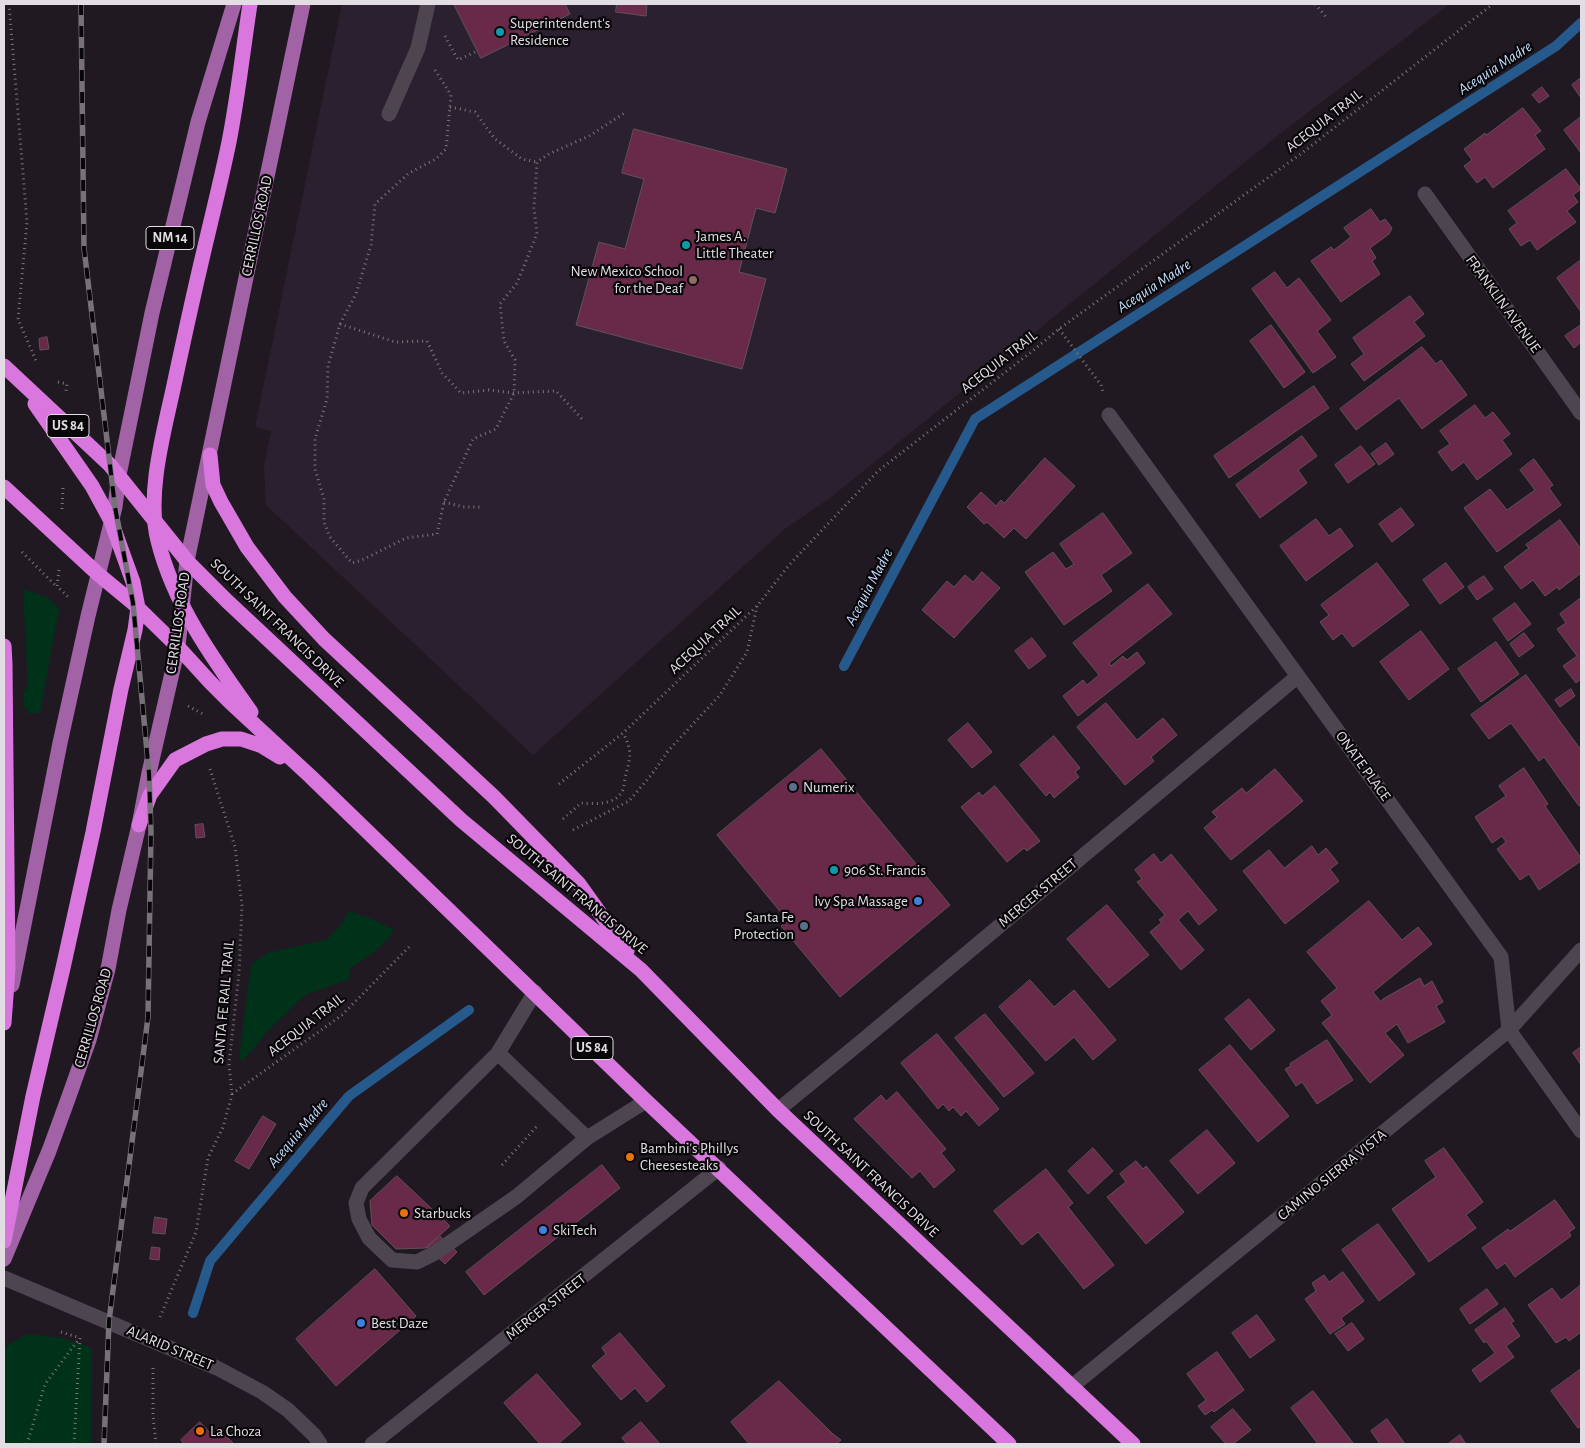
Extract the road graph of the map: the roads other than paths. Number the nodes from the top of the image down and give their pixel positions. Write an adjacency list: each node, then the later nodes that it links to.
1 (234, 4): 12 (main road, NM 14)
2 (250, 4): 14 (highway)
3 (303, 4): 11 (main road, CERRILLOS ROAD)
4 (428, 4): 5 (street)
5 (389, 114)
6 (1425, 194): 9 (street, FRANKLIN AVENUE)
7 (4, 366): 8 (highway, SOUTH SAINT FRANCIS DRIVE / US 84)
8 (17, 379): 12 (highway, SOUTH SAINT FRANCIS DRIVE / US 84); 15 (highway)
9 (1581, 413)
10 (1108, 415): 22 (street, ONATE PLACE)
11 (210, 455): 16 (main road, CERRILLOS ROAD); 27 (highway)
12 (119, 475): 14 (highway, SOUTH SAINT FRANCIS DRIVE / US 84); 15 (main road, NM 14)
13 (4, 487): 17 (highway, US 84)
14 (155, 520): 16 (highway, SOUTH SAINT FRANCIS DRIVE / US 84); 18 (highway)
15 (111, 521): 17 (main road, NM 14); 19 (highway)
16 (187, 561): 18 (main road, CERRILLOS ROAD); 27 (highway, SOUTH SAINT FRANCIS DRIVE / US 84)
17 (98, 574): 19 (highway, US 84); 29 (main road)
18 (182, 605): 21 (main road, CERRILLOS ROAD); 23 (highway)
19 (138, 608): 21 (highway, US 84); 37 (highway)
20 (4, 646): 29 (highway)
21 (178, 647): 23 (highway, US 84); 25 (main road, CERRILLOS ROAD)
22 (1298, 676): 30 (street, ONATE PLACE); 33 (street, MERCER STREET)
23 (270, 739): 24 (highway, US 84)
24 (310, 776): 25 (highway); 28 (highway, US 84)
25 (139, 825): 38 (main road, CERRILLOS ROAD)
26 (1581, 950): 30 (street, CAMINO SIERRA VISTA)
27 (641, 970): 33 (highway, SOUTH SAINT FRANCIS DRIVE / US 84)
28 (535, 992): 31 (street); 32 (highway, US 84)
29 (4, 1024)
30 (1509, 1030): 34 (street, ONATE PLACE); 40 (street, CAMINO SIERRA VISTA)
31 (498, 1052): 35 (street); 35 (street)
32 (646, 1101): 35 (street); 36 (highway, US 84)
33 (778, 1110): 40 (highway, SOUTH SAINT FRANCIS DRIVE / US 84)
34 (1581, 1132)
35 (587, 1138)
36 (719, 1168): 42 (street, MERCER STREET); 43 (highway, US 84)
37 (4, 1241)
38 (4, 1259)
39 (4, 1278): 41 (street, ALARID STREET)
40 (1071, 1387): 44 (highway, SOUTH SAINT FRANCIS DRIVE / US 84)
41 (320, 1444)
42 (372, 1444)
43 (1007, 1444)
44 (1134, 1444)

